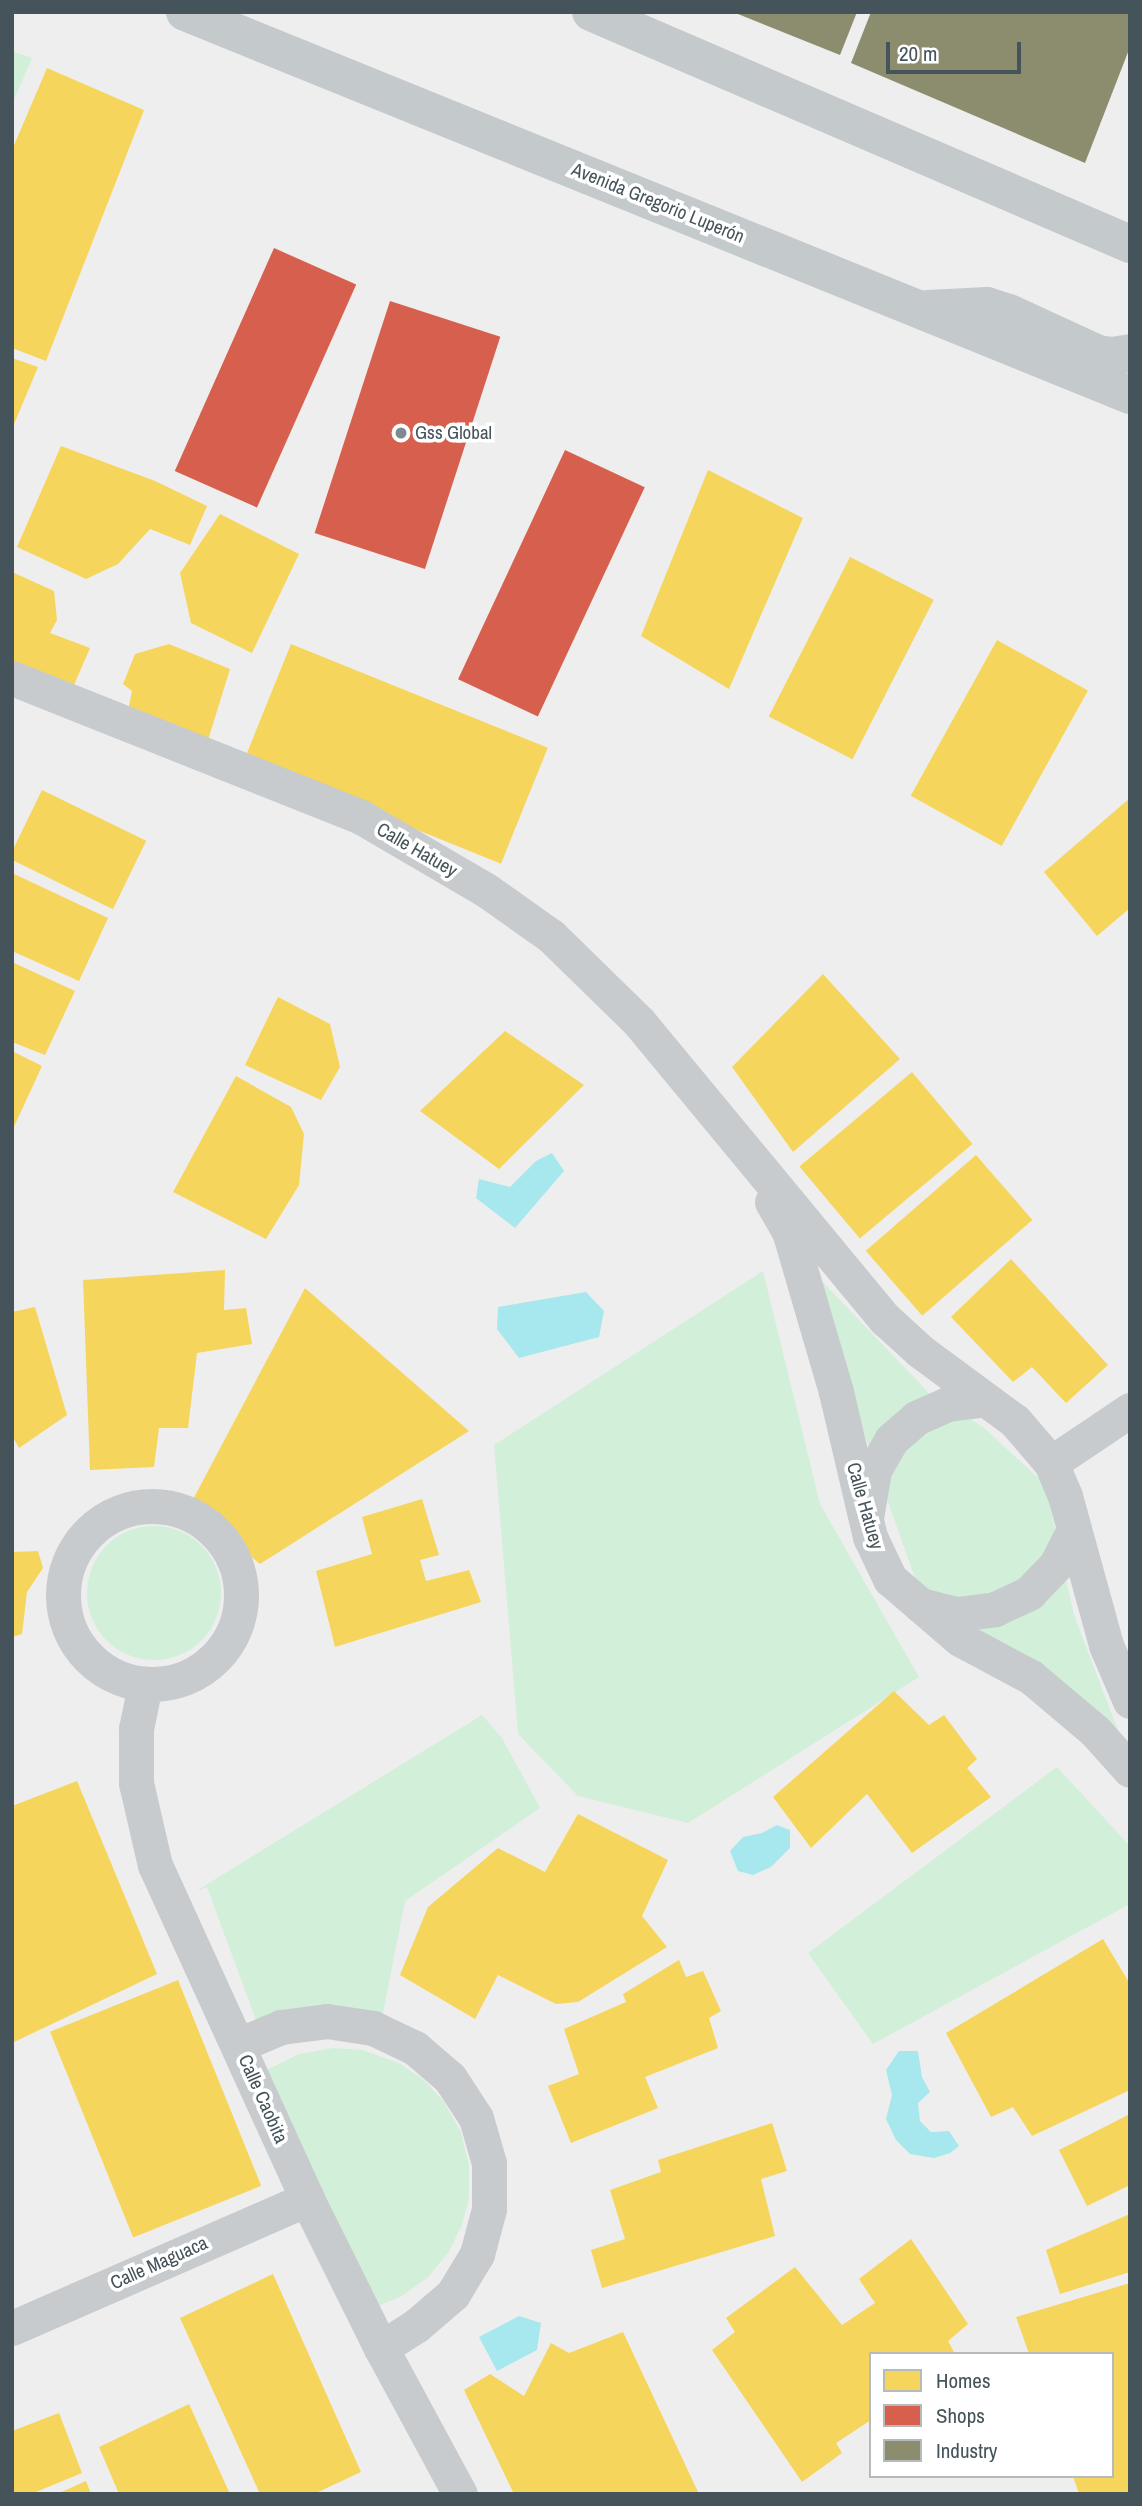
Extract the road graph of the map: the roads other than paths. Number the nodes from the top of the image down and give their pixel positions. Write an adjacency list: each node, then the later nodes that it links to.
1 (186, 12): 4 (main road, Avenida Gregorio Luperón)
2 (591, 12): 3 (main road)
3 (1130, 244)
4 (922, 310): 5 (main road); 6 (main road, Avenida Gregorio Luperón)
5 (1130, 353)
6 (1130, 395)
7 (12, 678): 8 (street, Calle Hatuey)
8 (739, 1144): 9 (street, Calle Hatuey); 13 (street, Calle Hatuey)
9 (985, 1399): 11 (street, Calle Hatuey); 13 (street)
10 (1130, 1410): 11 (street)
11 (1051, 1463): 12 (street, Calle Hatuey)
12 (1073, 1531): 14 (street); 16 (street, Calle Hatuey)
13 (870, 1538): 14 (street, Calle Hatuey)
14 (920, 1605): 17 (street, Calle Hatuey)
15 (145, 1685): 15 (street); 18 (street, Calle Caobita)
16 (1130, 1700)
17 (1130, 1770)
18 (239, 2045): 19 (street, Calle Caobita); 21 (street)
19 (307, 2199): 20 (street, Calle Maguaca); 21 (street, Calle Caobita)
20 (12, 2328)
21 (381, 2348): 22 (street, Calle Caobita)
22 (460, 2494)

